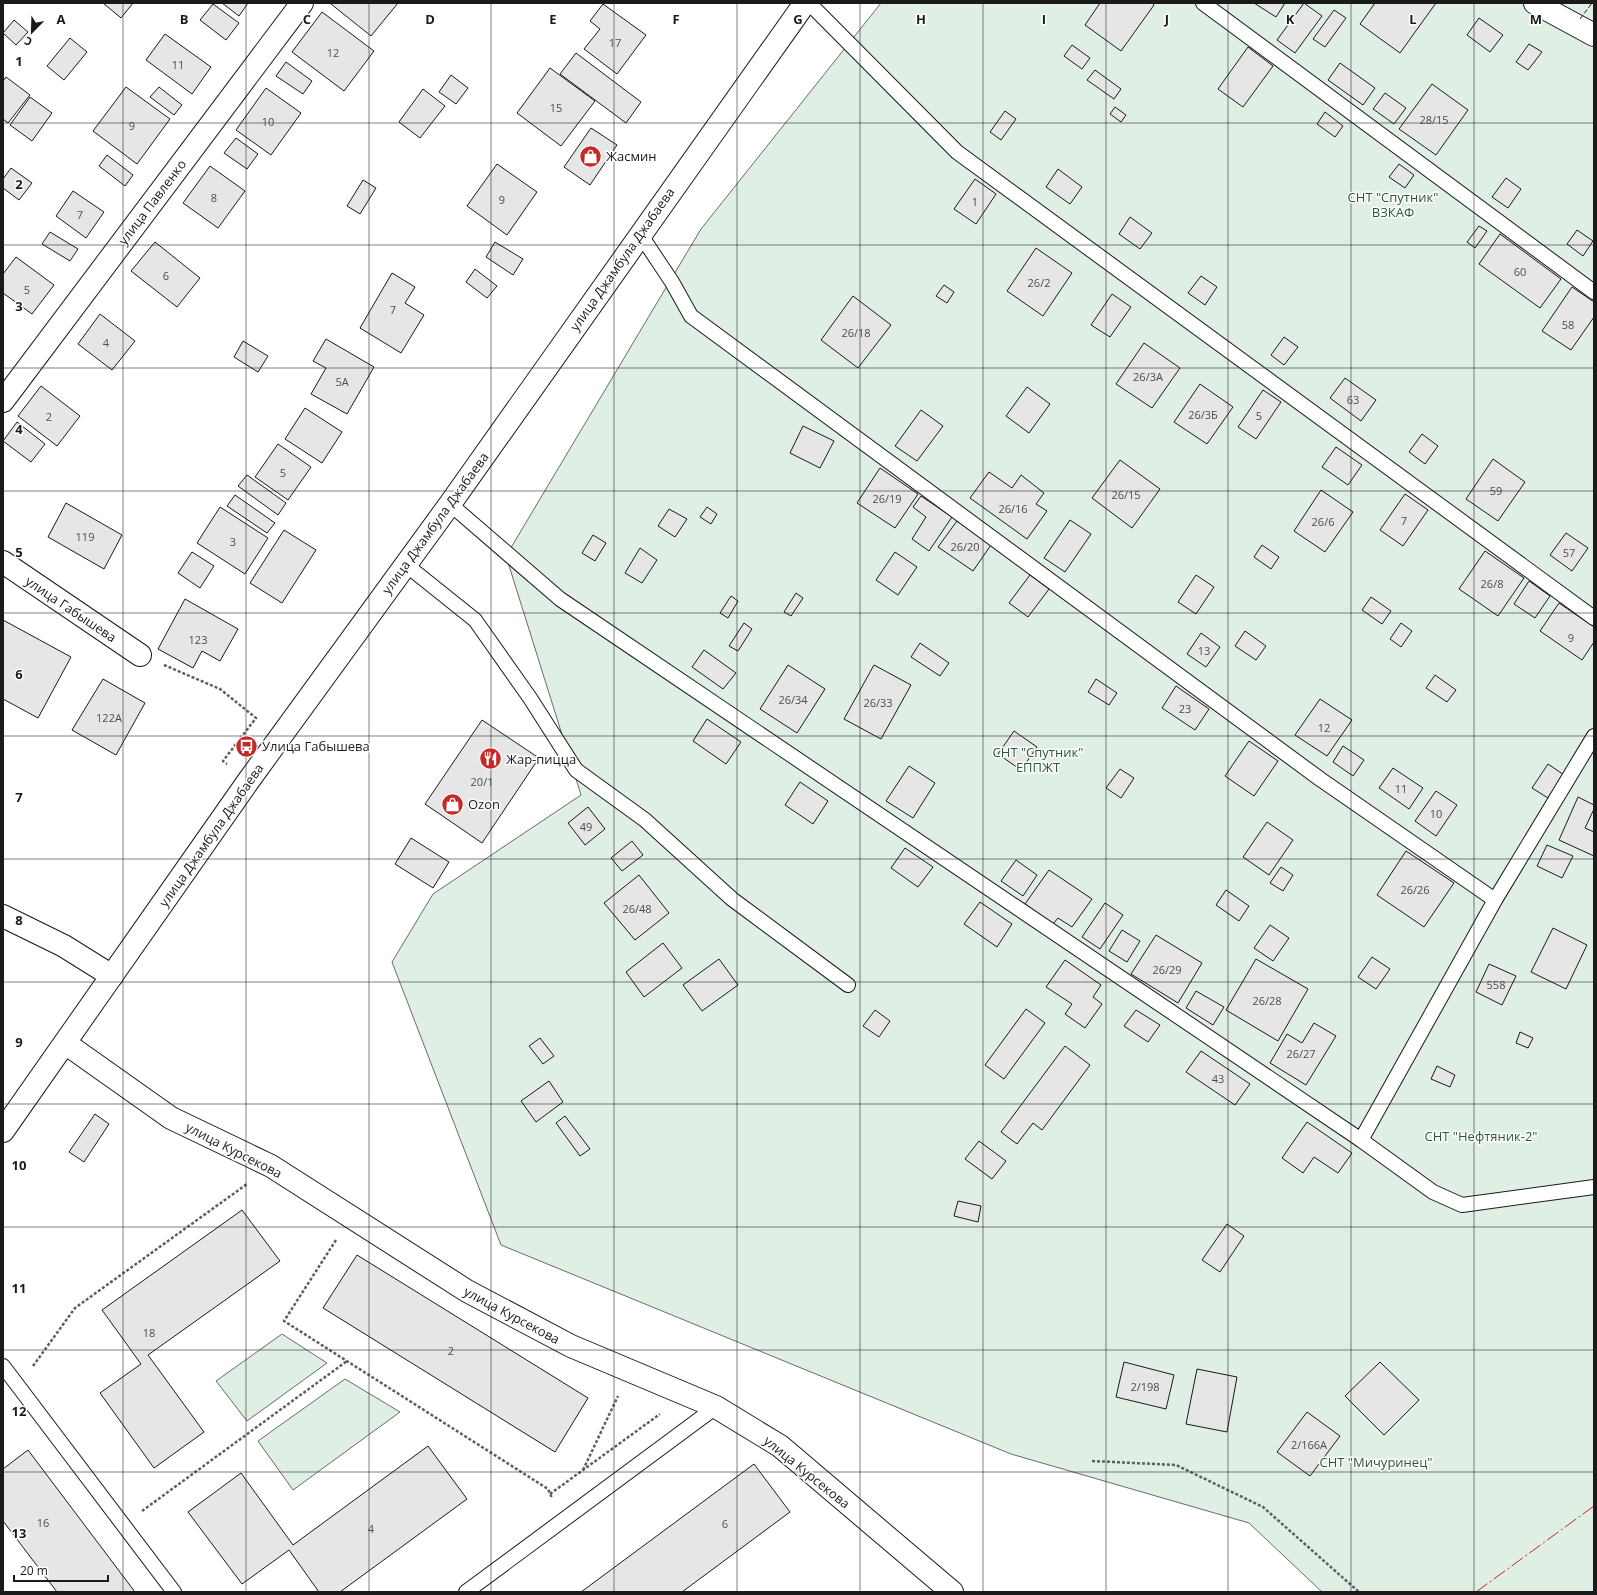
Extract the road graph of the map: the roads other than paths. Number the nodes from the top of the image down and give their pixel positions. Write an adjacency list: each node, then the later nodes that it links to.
1 (302, 3): 9 (street, улица Павленко)
2 (805, 3): 7 (street, улица Джамбула Джабаева)
3 (809, 3): 13 (lane)
4 (1203, 3): 8 (lane)
5 (1535, 3): 6 (street)
6 (1594, 35)
7 (640, 234): 10 (street, улица Джамбула Джабаева); 16 (lane)
8 (1594, 292)
9 (3, 401)
10 (450, 504): 12 (street, улица Джамбула Джабаева); 22 (lane)
11 (3, 562): 14 (street, улица Габышева)
12 (404, 564): 18 (street, улица Джамбула Джабаева); 19 (lane)
13 (1594, 618)
14 (140, 655)
15 (1594, 736): 16 (lane)
16 (1495, 900): 22 (lane)
17 (3, 916): 18 (street)
18 (112, 976): 20 (street, улица Джамбула Джабаева)
19 (848, 985)
20 (65, 1043): 21 (street, улица Джамбула Джабаева); 25 (street, улица Курсекова)
21 (3, 1132)
22 (1361, 1140): 23 (lane)
23 (1594, 1187)
24 (3, 1366): 26 (lane)
25 (716, 1407): 27 (lane); 28 (street, улица Курсекова)
26 (174, 1592)
27 (466, 1592)
28 (952, 1592)

